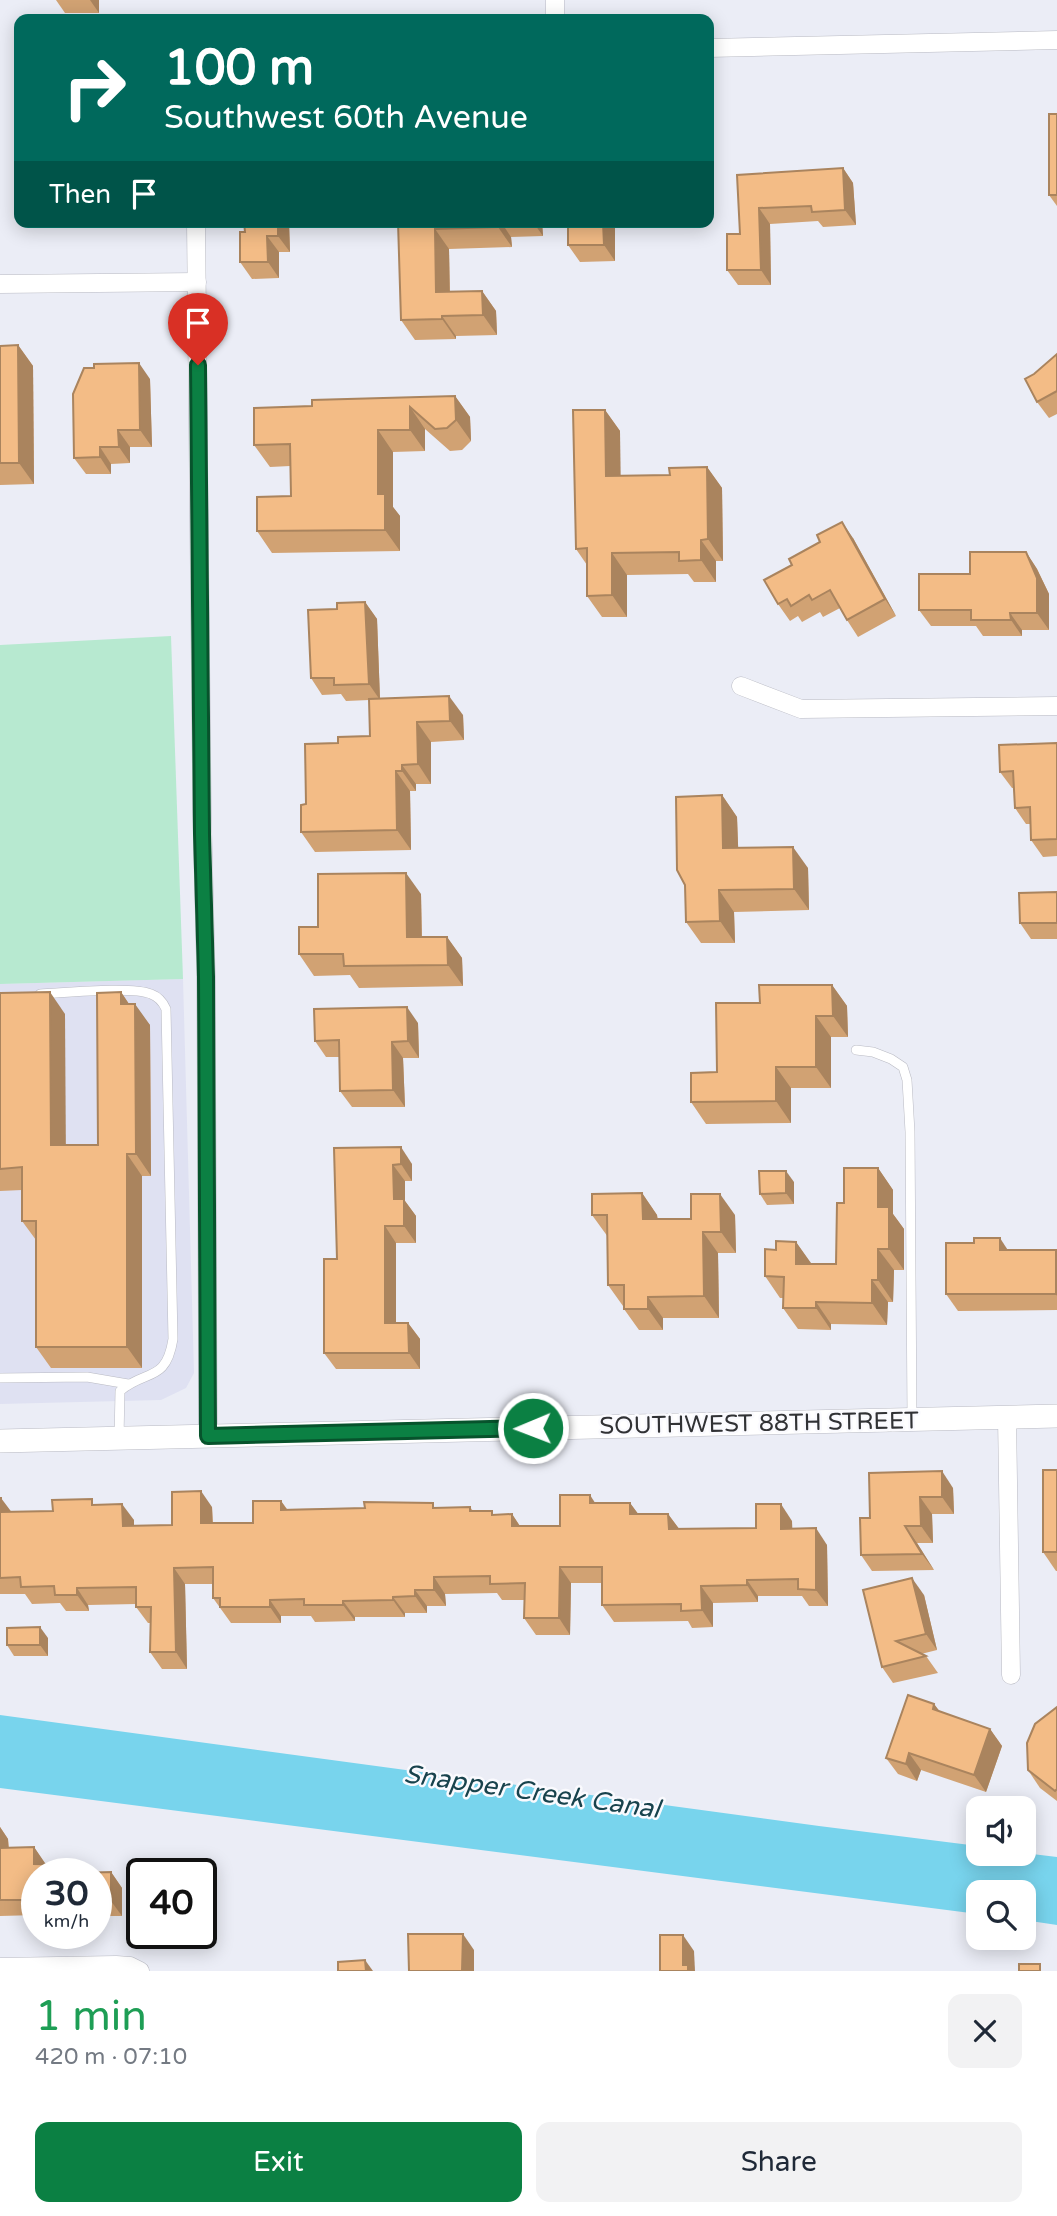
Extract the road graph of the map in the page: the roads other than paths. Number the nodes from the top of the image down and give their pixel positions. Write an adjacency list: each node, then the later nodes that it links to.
1 (1057, 40): 2 (street)
2 (714, 48)
3 (197, 228): 4 (street)
4 (197, 282): 5 (street); 15 (street)
5 (0, 285)
6 (741, 686): 7 (street)
7 (1057, 706)
8 (27, 994): 11 (lane)
9 (856, 1051): 14 (lane)
10 (0, 1378): 11 (lane)
11 (128, 1384): 16 (lane)
12 (1057, 1416): 13 (street, SOUTHWEST 88TH STREET)
13 (1007, 1417): 14 (street, SOUTHWEST 88TH STREET); 18 (street)
14 (912, 1420): 15 (street, SOUTHWEST 88TH STREET)
15 (208, 1436): 16 (street, SOUTHWEST 88TH STREET)
16 (119, 1438): 17 (street, SOUTHWEST 88TH STREET)
17 (0, 1441)
18 (1011, 1675)
19 (0, 1967): 20 (street)
20 (140, 1971)

